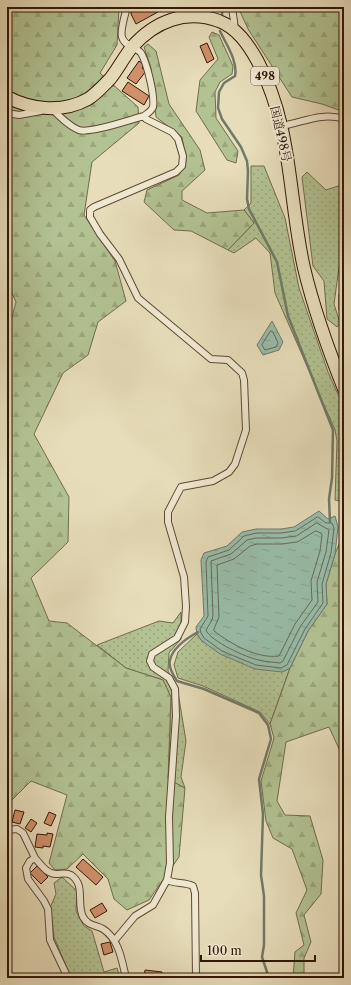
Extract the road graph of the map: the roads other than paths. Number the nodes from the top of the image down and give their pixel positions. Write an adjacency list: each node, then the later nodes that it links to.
1 (127, 7): 4 (street)
2 (232, 7): 3 (street)
3 (236, 31): 4 (highway, 国道498号 / 498); 10 (highway, 国道498号 / 498)
4 (132, 47): 6 (highway, 国道498号 / 498); 8 (street)
5 (7, 97): 6 (highway, 国道498号 / 498)
6 (52, 109): 7 (street); 8 (street)
7 (7, 114)
8 (144, 116): 14 (street)
9 (344, 119): 10 (street)
10 (282, 126): 11 (highway, 国道498号 / 498)
11 (344, 389)
12 (7, 830): 13 (street)
13 (35, 858): 15 (street); 16 (street)
14 (167, 880): 15 (street); 18 (street)
15 (115, 940): 17 (street)
16 (68, 978)
17 (126, 978)
18 (196, 978)

